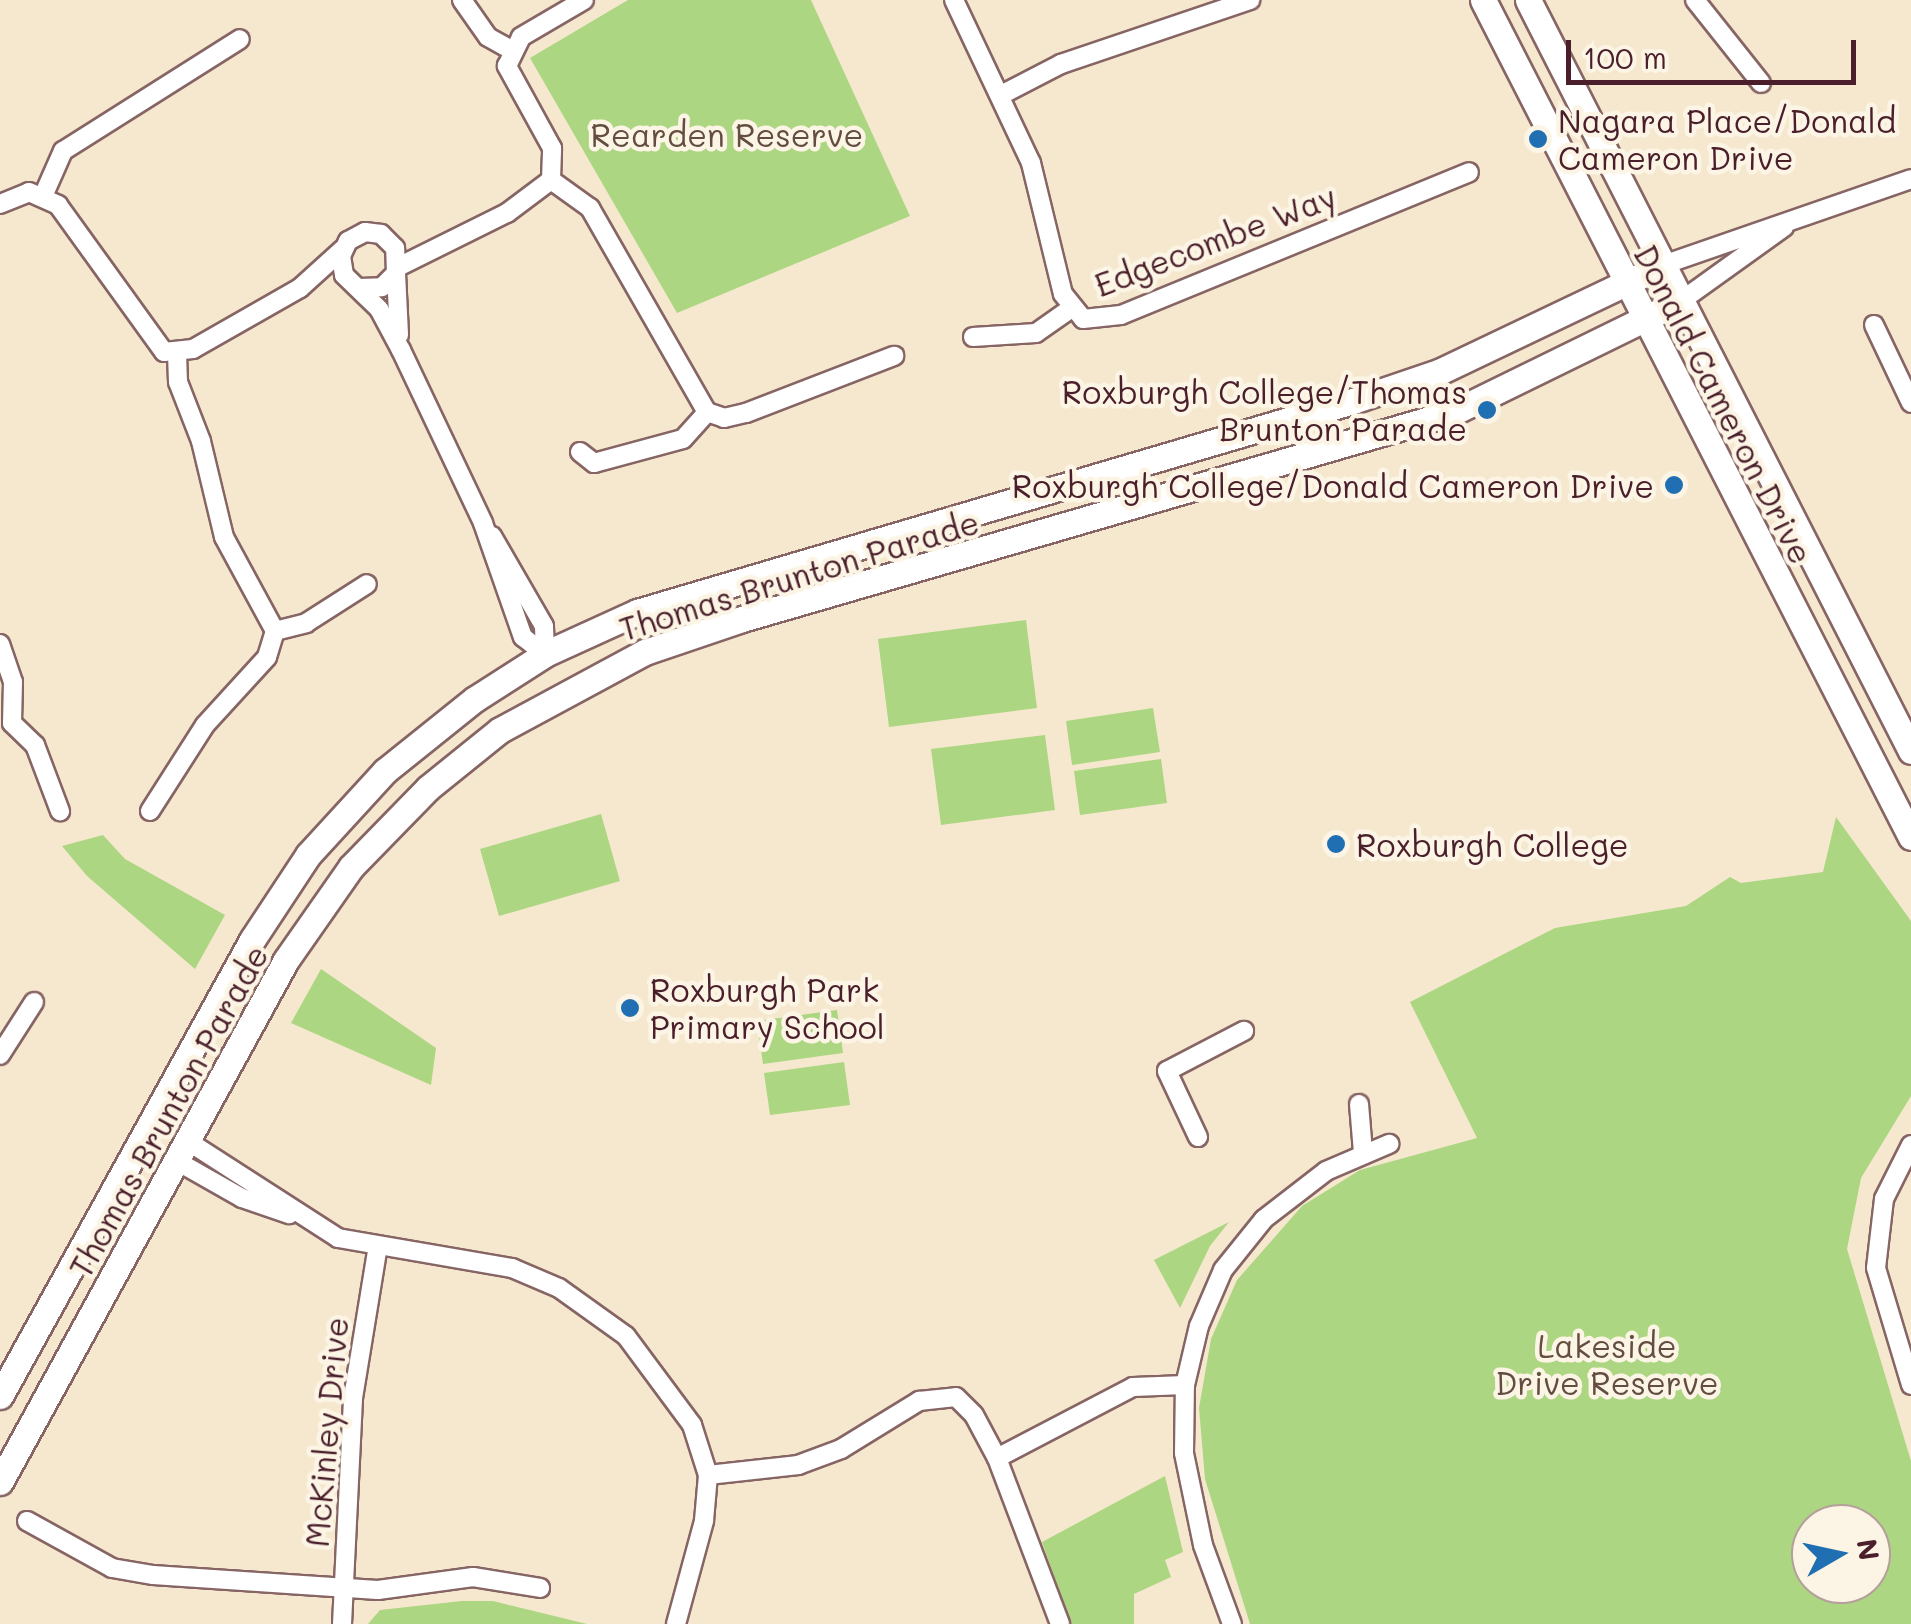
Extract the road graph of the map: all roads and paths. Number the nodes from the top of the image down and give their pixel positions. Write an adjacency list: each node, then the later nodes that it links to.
1 (462, 0): 9 (street)
2 (584, 0): 9 (street)
3 (954, 0): 11 (street, Edgecombe Way)
4 (1250, 0): 11 (street)
5 (1483, 0): 23 (street, Donald Cameron Drive)
6 (1528, 0): 21 (street, Donald Cameron Drive)
7 (1695, 0): 10 (street)
8 (240, 39): 15 (street)
9 (510, 50): 14 (street)
10 (1762, 83)
11 (1001, 95): 27 (street, Edgecombe Way)
12 (1468, 172): 27 (street, Edgecombe Way)
13 (1911, 179): 17 (street)
14 (551, 180): 19 (street); 35 (street)
15 (44, 194): 16 (street); 32 (street)
16 (0, 204)
17 (1788, 223): 21 (street); 26 (street)
18 (381, 234): 19 (street); 20 (street); 22 (street)
19 (443, 240): 22 (street)
20 (342, 250): 24 (street); 25 (street)
21 (1662, 265): 23 (street, Thomas Brunton Parade); 26 (street, Donald Cameron Drive)
22 (397, 270): 24 (street); 31 (street)
23 (1626, 284): 28 (street, Donald Cameron Drive); 42 (street, Thomas Brunton Parade)
24 (357, 287): 25 (street); 31 (street)
25 (300, 288): 32 (street)
26 (1681, 301): 28 (street, Thomas Brunton Parade); 48 (street, Donald Cameron Drive)
27 (1070, 309): 30 (street)
28 (1645, 320): 46 (street, Thomas Brunton Parade); 51 (street, Donald Cameron Drive)
29 (1874, 325): 34 (street)
30 (973, 337)
31 (402, 350): 37 (street)
32 (177, 353): 40 (street)
33 (894, 356): 35 (street)
34 (1911, 404)
35 (708, 412): 36 (street)
36 (580, 452)
37 (483, 523): 39 (street); 41 (street)
38 (367, 584): 40 (street)
39 (544, 626): 42 (street); 44 (street)
40 (275, 631): 50 (street)
41 (523, 637): 44 (street); 45 (street)
42 (578, 639): 44 (street, Thomas Brunton Parade)
43 (0, 644): 47 (street)
44 (544, 654): 45 (street, Thomas Brunton Parade); 46 (street)
45 (517, 672): 56 (street, Thomas Brunton Parade)
46 (563, 691): 60 (street, Thomas Brunton Parade)
47 (6, 726): 49 (street)
48 (1911, 751)
49 (60, 811)
50 (150, 811)
51 (1911, 837)
52 (34, 1002): 54 (street)
53 (1244, 1032): 57 (street)
54 (0, 1055)
55 (1359, 1104): 61 (street)
56 (145, 1131): 60 (street); 65 (street, Thomas Brunton Parade)
57 (1198, 1137)
58 (1389, 1144): 61 (street)
59 (1911, 1145): 63 (street)
60 (180, 1150): 62 (street); 68 (street, Thomas Brunton Parade)
61 (1363, 1153): 64 (street)
62 (378, 1246): 67 (street); 71 (street, McKinley Drive)
63 (1911, 1385)
64 (1185, 1386): 66 (street); 75 (street)
65 (0, 1396)
66 (996, 1458): 67 (street); 74 (street)
67 (708, 1475): 73 (street)
68 (0, 1482)
69 (27, 1521): 71 (street)
70 (540, 1588): 71 (street)
71 (343, 1589): 72 (street, McKinley Drive)
72 (342, 1624)
73 (676, 1624)
74 (1060, 1624)
75 (1232, 1624)

